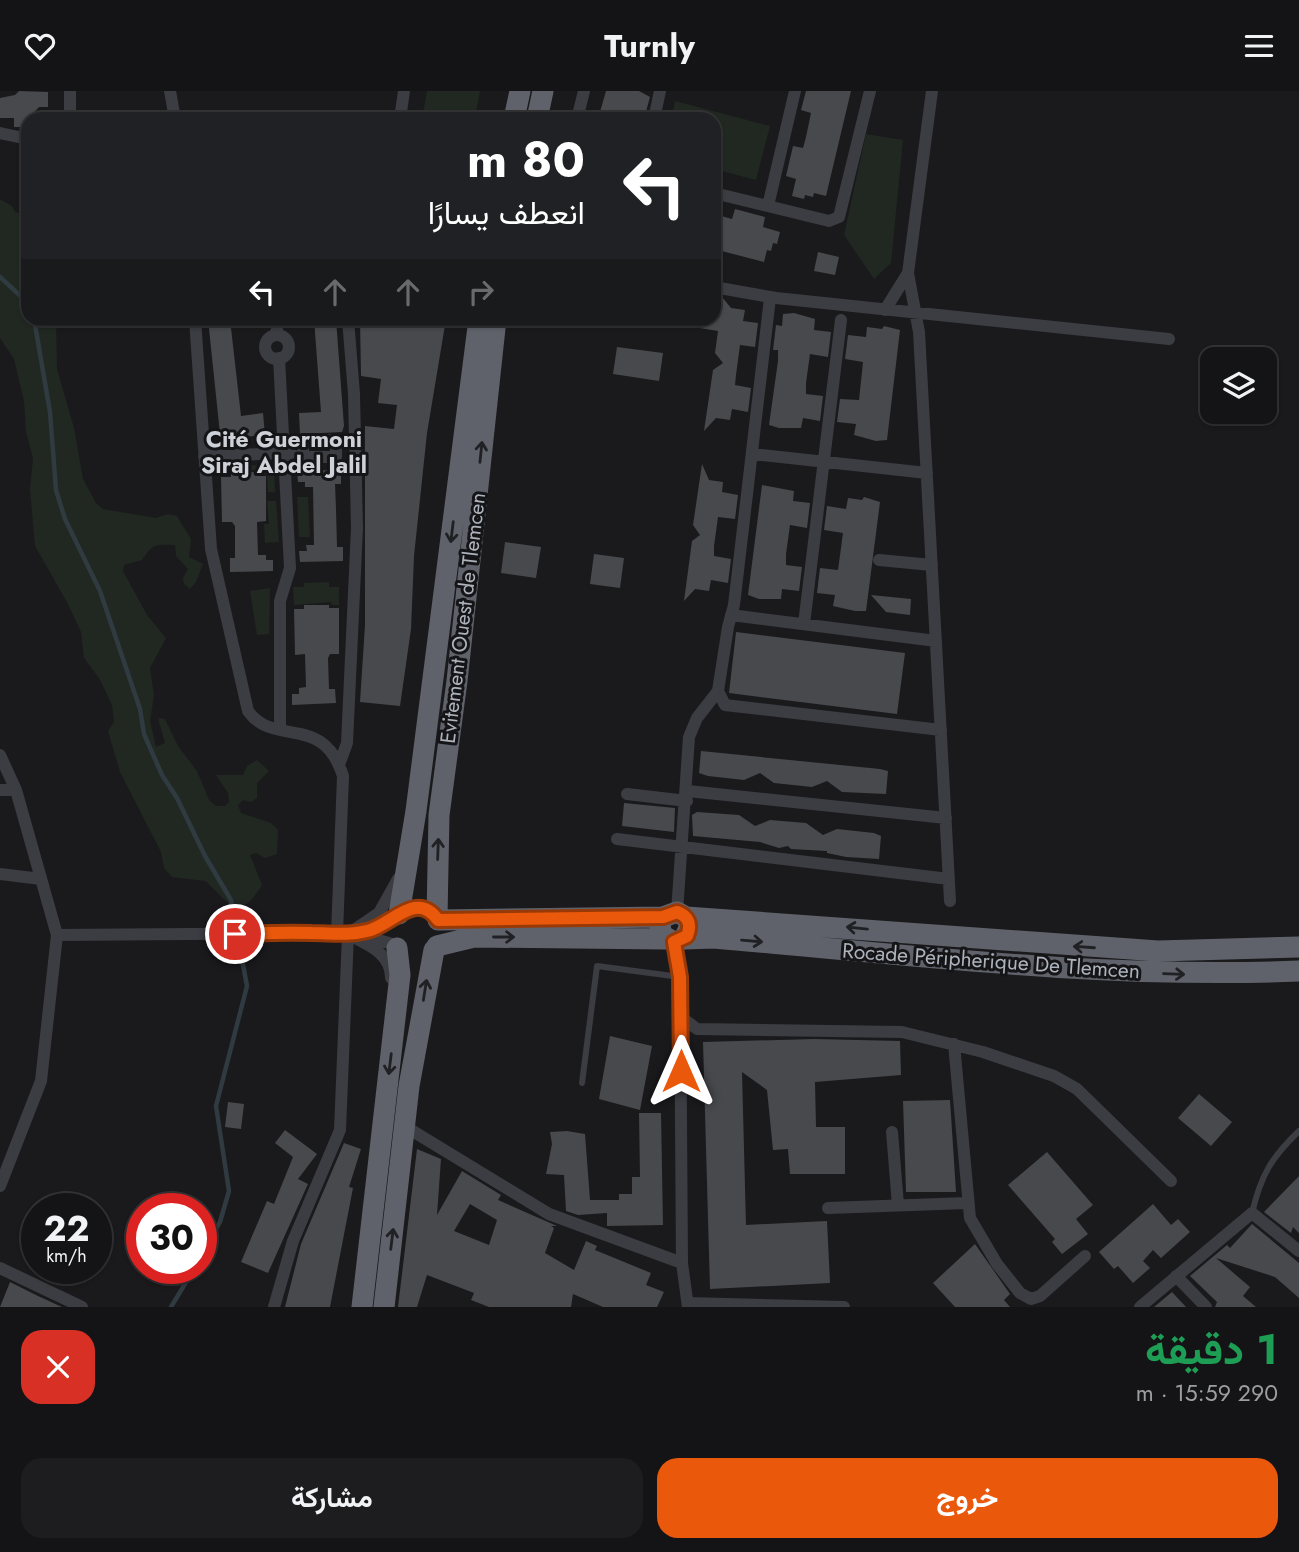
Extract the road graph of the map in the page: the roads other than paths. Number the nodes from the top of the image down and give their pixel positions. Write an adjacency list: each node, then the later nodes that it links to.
1 (70, 91): 11 (street)
2 (170, 91): 12 (street)
3 (404, 91): 13 (street)
4 (520, 91): 14 (highway)
5 (543, 91): 15 (highway)
6 (584, 91): 16 (street)
7 (660, 91): 17 (street)
8 (795, 91): 21 (street)
9 (870, 91): 21 (street)
10 (932, 91): 22 (street)
11 (70, 112)
12 (174, 112)
13 (401, 112)
14 (516, 112)
15 (538, 112)
16 (579, 112)
17 (656, 112)
18 (0, 133): 19 (street)
19 (21, 138)
20 (721, 195): 21 (street)
21 (768, 206)
22 (908, 274): 25 (street); 26 (street)
23 (721, 288): 24 (street)
24 (770, 298): 25 (street); 36 (street)
25 (885, 310): 26 (street)
26 (917, 313): 33 (street); 39 (street)
27 (841, 320): 38 (street)
28 (195, 326): 37 (street)
29 (276, 326): 35 (street)
30 (349, 326): 51 (street)
31 (478, 326): 52 (highway, Evitement Ouest de Tlemcen, one-way to 52)
32 (495, 326): 66 (highway, Evitement Ouest de Tlemcen, one-way to 32)
33 (1169, 339)
34 (302, 452): 35 (street)
35 (283, 453): 37 (street); 48 (street)
36 (752, 454): 38 (street); 42 (street)
37 (204, 456): 48 (street)
38 (823, 461): 39 (street); 43 (street)
39 (927, 473): 41 (street)
40 (879, 560): 41 (street)
41 (932, 565): 44 (street)
42 (731, 615): 43 (street); 45 (street)
43 (804, 624): 44 (street)
44 (936, 641): 49 (street)
45 (718, 691): 46 (street); 47 (street)
46 (725, 705): 47 (street); 49 (street)
47 (706, 706): 56 (street)
48 (280, 729): 51 (street)
49 (941, 730): 57 (street)
50 (0, 755): 54 (street)
51 (339, 765): 67 (street)
52 (422, 767): 65 (highway, Evitement Ouest de Tlemcen); 67 (street)
53 (0, 790): 54 (street)
54 (16, 790): 61 (street)
55 (627, 794): 56 (street)
56 (687, 796): 57 (street); 59 (street)
57 (946, 818): 62 (street)
58 (617, 838): 59 (street)
59 (681, 848): 62 (street); 64 (street)
60 (0, 874): 61 (street)
61 (41, 879): 68 (street)
62 (949, 879): 63 (street)
63 (950, 901)
64 (675, 915): 66 (highway); 69 (highway); 71 (highway, one-way to 64)
65 (398, 916): 66 (highway); 67 (street); 70 (highway, Evitement Ouest de Tlemcen)
66 (437, 918): 72 (highway, Evitement Ouest de Tlemcen)
67 (342, 934): 68 (street); 70 (street); 76 (street); 96 (street)
68 (57, 936): 82 (street)
69 (674, 940): 72 (highway, Rocade Péripherique De Tlemcen, one-way to 69); 73 (highway, Rocade Péripherique De Tlemcen, one-way to 73); 74 (street)
70 (396, 946): 72 (highway); 76 (highway, Evitement Ouest de Tlemcen)
71 (1299, 947)
72 (435, 948): 79 (highway, Evitement Ouest de Tlemcen, one-way to 72)
73 (1299, 971)
74 (680, 977): 75 (street); 78 (lane)
75 (681, 1017): 77 (street); 90 (street)
76 (394, 1028): 97 (highway, Evitement Ouest de Tlemcen, one-way to 97)
77 (954, 1044): 83 (street); 84 (street)
78 (582, 1083)
79 (406, 1127): 90 (street); 98 (highway, Evitement Ouest de Tlemcen, one-way to 79)
80 (1299, 1131): 87 (lane)
81 (892, 1132): 85 (street)
82 (2, 1178)
83 (1171, 1181)
84 (967, 1203): 85 (street); 89 (street)
85 (898, 1205): 86 (street)
86 (828, 1208)
87 (1252, 1213): 88 (street); 92 (street)
88 (1299, 1251)
89 (1085, 1256)
90 (682, 1263): 93 (street)
91 (0, 1268): 95 (street)
92 (1176, 1276): 100 (street); 101 (street)
93 (688, 1305): 94 (street)
94 (829, 1306): 99 (street)
95 (82, 1307)
96 (274, 1307)
97 (362, 1307)
98 (384, 1307)
99 (844, 1307)
100 (1140, 1307)
101 (1206, 1307)

